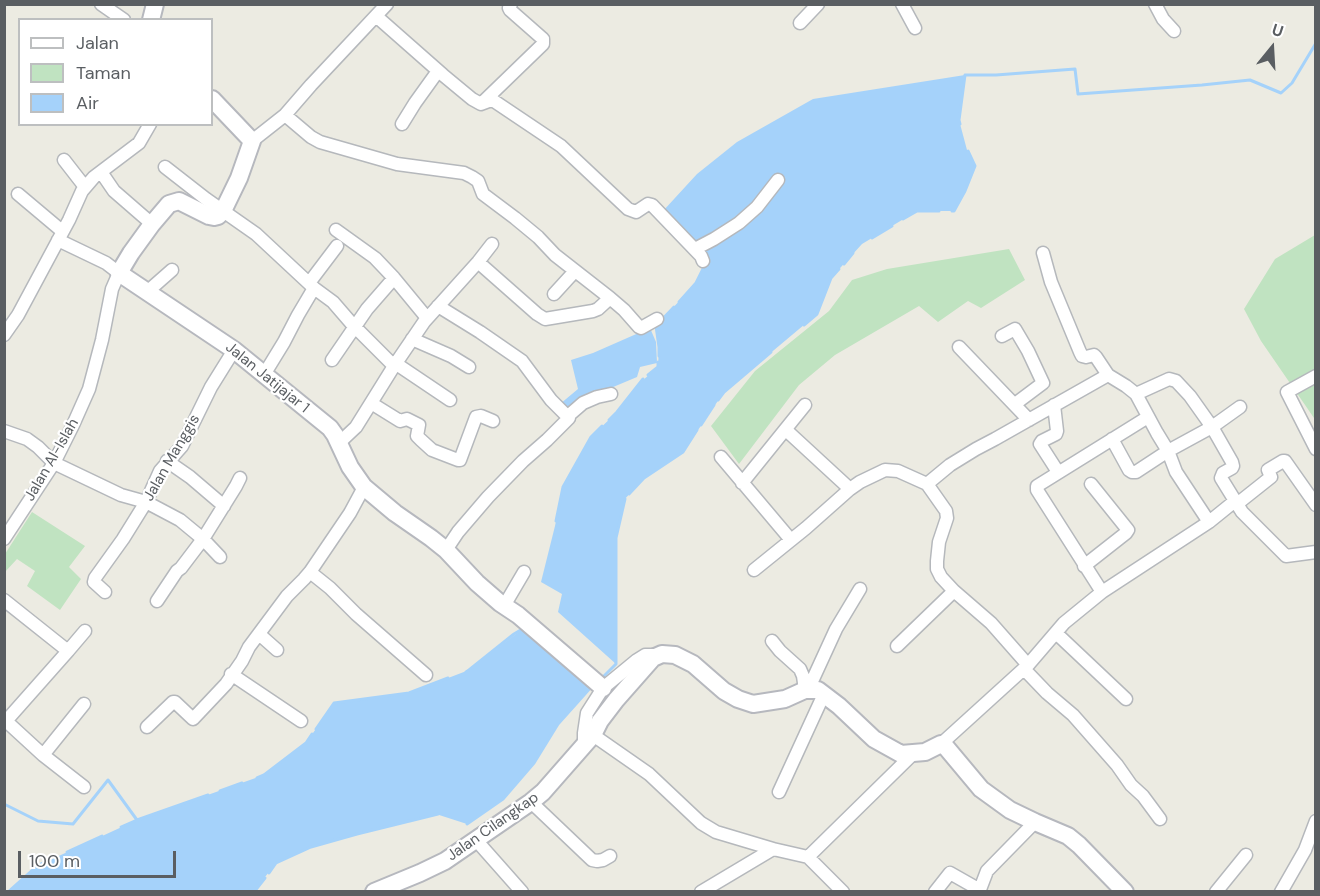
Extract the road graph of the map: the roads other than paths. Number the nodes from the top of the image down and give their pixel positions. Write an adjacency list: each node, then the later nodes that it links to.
1 (101, 4): 8 (street)
2 (387, 4): 7 (street)
3 (511, 4): 14 (street)
4 (818, 4): 9 (street)
5 (902, 4): 10 (street)
6 (1155, 4): 11 (street)
7 (376, 16): 12 (street); 15 (street)
8 (121, 18)
9 (800, 23)
10 (915, 28)
11 (1174, 31)
12 (438, 71): 14 (street); 16 (street)
13 (213, 100): 18 (street)
14 (481, 104): 31 (street)
15 (285, 115): 18 (street); 36 (street)
16 (402, 124)
17 (149, 126): 21 (street)
18 (252, 141): 25 (street)
19 (64, 160): 23 (street)
20 (165, 167): 25 (street)
21 (101, 172): 23 (street); 26 (street)
22 (778, 180): 31 (street)
23 (85, 187): 28 (street)
24 (18, 194): 28 (street)
25 (223, 211): 26 (street); 39 (street)
26 (152, 224): 37 (street)
27 (336, 230): 38 (street)
28 (60, 235): 37 (street); 47 (street)
29 (492, 244): 34 (street)
30 (337, 246): 39 (street)
31 (696, 249): 33 (street)
32 (1043, 253): 56 (street)
33 (703, 261)
34 (478, 262): 42 (street); 43 (street)
35 (172, 270): 40 (street)
36 (576, 271): 41 (street); 42 (street)
37 (119, 273): 40 (street, Jalan Jatijajar 1); 79 (street, Jalan Al-Islah)
38 (394, 278): 44 (street); 46 (street)
39 (311, 286): 46 (street); 55 (street)
40 (147, 292): 51 (street, Jalan Jatijajar 1)
41 (554, 294)
42 (610, 298): 45 (street)
43 (438, 306): 44 (street); 66 (street)
44 (428, 318): 49 (street)
45 (657, 320)
46 (354, 326): 52 (street); 53 (street)
47 (4, 335)
48 (1002, 336): 62 (street)
49 (412, 339): 53 (street); 54 (street)
50 (959, 347): 62 (street)
51 (234, 350): 55 (street, Jalan Jatijajar 1); 78 (street, Jalan Manggis)
52 (332, 360)
53 (394, 365): 60 (street); 61 (street)
54 (469, 367)
55 (265, 373): 74 (street, Jalan Jatijajar 1)
56 (1108, 375): 59 (street); 64 (street)
57 (1316, 376): 75 (street)
58 (611, 393): 66 (street)
59 (1136, 394): 67 (street); 70 (street)
60 (450, 400)
61 (371, 403): 69 (street); 74 (street)
62 (1015, 404): 68 (street)
63 (805, 405): 72 (street)
64 (1054, 405): 68 (street); 80 (street)
65 (1240, 407): 70 (street)
66 (568, 416): 95 (street)
67 (1148, 417): 73 (street); 76 (street)
68 (1029, 420): 83 (street)
69 (493, 421)
70 (1212, 427): 76 (street); 88 (street)
71 (4, 430): 79 (street)
72 (786, 430): 82 (street); 86 (street)
73 (1112, 439): 76 (street); 80 (street)
74 (339, 442): 85 (street, Jalan Jatijajar 1)
75 (1316, 449)
76 (1168, 451): 91 (street)
77 (721, 457): 82 (street)
78 (168, 461): 87 (street, Jalan Manggis); 90 (street)
79 (54, 463): 87 (street); 92 (street, Jalan Al-Islah)
80 (1058, 472): 98 (street)
81 (240, 478): 90 (street)
82 (742, 483): 94 (street)
83 (927, 484): 86 (street); 103 (street)
84 (1091, 484): 98 (street)
85 (364, 487): 95 (street, Jalan Jatijajar 1); 100 (street)
86 (850, 489): 94 (street)
87 (146, 502): 93 (street); 104 (street, Jalan Manggis)
88 (1236, 503): 89 (street); 91 (street); 96 (street)
89 (1316, 505)
90 (224, 506): 93 (street)
91 (1209, 522): 105 (street)
92 (4, 539)
93 (203, 539): 97 (street); 107 (street)
94 (791, 540): 99 (street)
95 (446, 550): 108 (street, Jalan Jatijajar 1)
96 (1316, 552)
97 (220, 557)
98 (1084, 566): 105 (street)
99 (754, 570)
100 (310, 572): 111 (street); 119 (street)
101 (524, 572): 108 (street)
102 (860, 589): 121 (street)
103 (954, 591): 113 (street); 117 (street)
104 (105, 592)
105 (1102, 592): 110 (street)
106 (4, 600): 115 (street)
107 (157, 601)
108 (504, 606): 120 (street, Jalan Jatijajar 1)
109 (85, 631): 115 (street)
110 (1056, 633): 117 (street); 122 (street)
111 (259, 634): 114 (street); 118 (street)
112 (772, 641): 121 (street)
113 (897, 646)
114 (277, 650)
115 (68, 651): 125 (street)
116 (659, 654): 120 (street); 121 (street); 127 (street, Jalan Cilangkap)
117 (1026, 667): 128 (street); 134 (street)
118 (231, 674): 124 (street); 126 (street)
119 (426, 675)
120 (598, 684): 127 (street)
121 (813, 691): 129 (street); 132 (street)
122 (1126, 699)
123 (84, 704): 130 (street)
124 (301, 721)
125 (5, 722): 130 (street)
126 (147, 727)
127 (588, 741): 133 (street, Jalan Cilangkap); 138 (street)
128 (941, 744): 129 (street); 136 (street)
129 (915, 752): 141 (street)
130 (43, 755): 131 (street)
131 (84, 787)
132 (778, 792)
133 (531, 802): 137 (street, Jalan Cilangkap); 140 (street)
134 (1160, 819)
135 (1316, 821): 152 (street)
136 (1035, 822): 149 (street); 150 (street)
137 (476, 840): 142 (street, Jalan Cilangkap); 145 (street)
138 (773, 849): 141 (street); 143 (street)
139 (1246, 855): 151 (street)
140 (610, 856)
141 (808, 857): 147 (street)
142 (400, 887): 144 (street, Jalan Cilangkap)
143 (715, 888): 146 (street)
144 (374, 891)
145 (522, 891)
146 (701, 891)
147 (843, 891)
148 (934, 891): 149 (street)
149 (980, 891)
150 (1125, 891)
151 (1216, 891)
152 (1281, 891)

